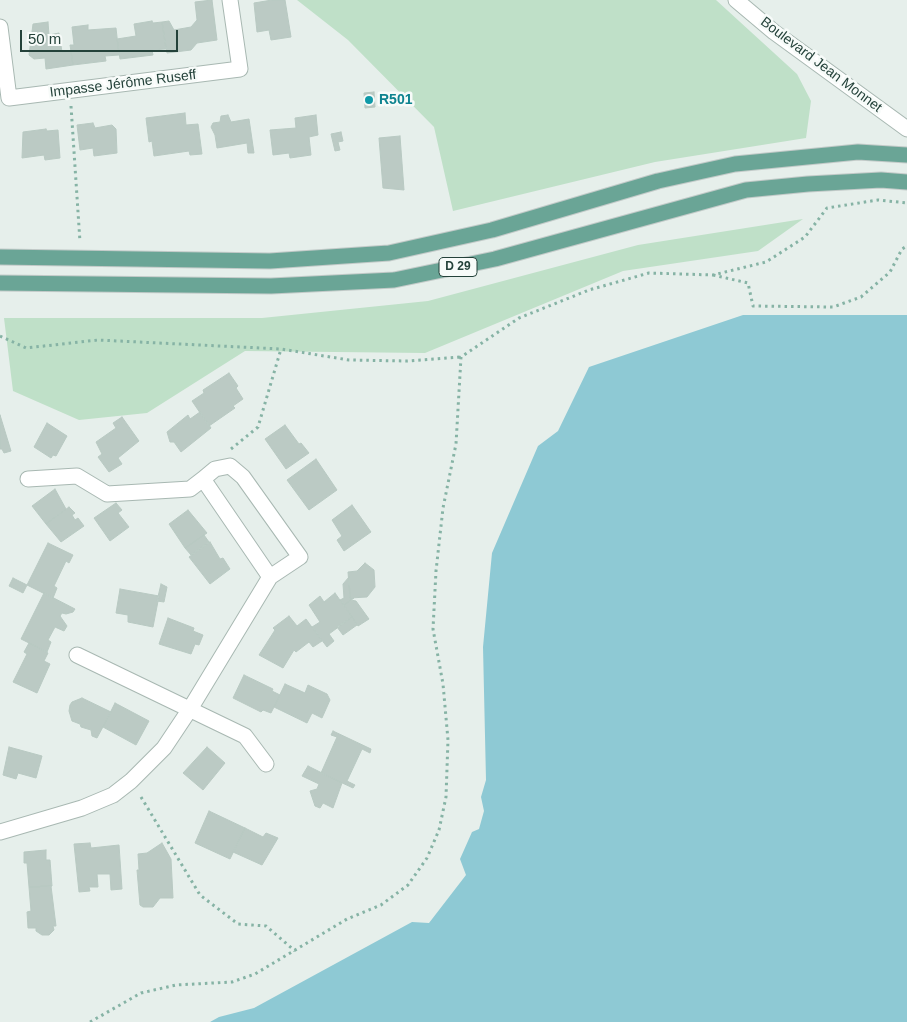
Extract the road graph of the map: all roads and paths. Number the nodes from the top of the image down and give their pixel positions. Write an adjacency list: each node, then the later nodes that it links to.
1 (230, 0): 4 (street, Impasse Jérôme Ruseff)
2 (736, 0): 5 (street, Boulevard Jean Monnet)
3 (0, 27): 4 (street, Impasse Jérôme Ruseff)
4 (70, 90): 11 (path)
5 (907, 129)
6 (907, 155): 11 (main road, D 29)
7 (907, 182): 13 (main road, D 29)
8 (907, 203): 12 (path)
9 (907, 246): 12 (path)
10 (0, 257): 11 (main road, D 29)
11 (81, 258)
12 (713, 275): 16 (path)
13 (0, 283)
14 (0, 336): 15 (path)
15 (281, 349): 16 (path); 17 (path)
16 (461, 358): 26 (path)
17 (230, 466): 19 (street); 20 (street)
18 (28, 479): 19 (street)
19 (203, 479): 20 (street)
20 (270, 577): 22 (street)
21 (77, 655): 22 (street)
22 (190, 709): 23 (street); 24 (street)
23 (266, 764)
24 (131, 781): 25 (street); 26 (path)
25 (0, 832)
26 (295, 951): 27 (path)
27 (90, 1022)

